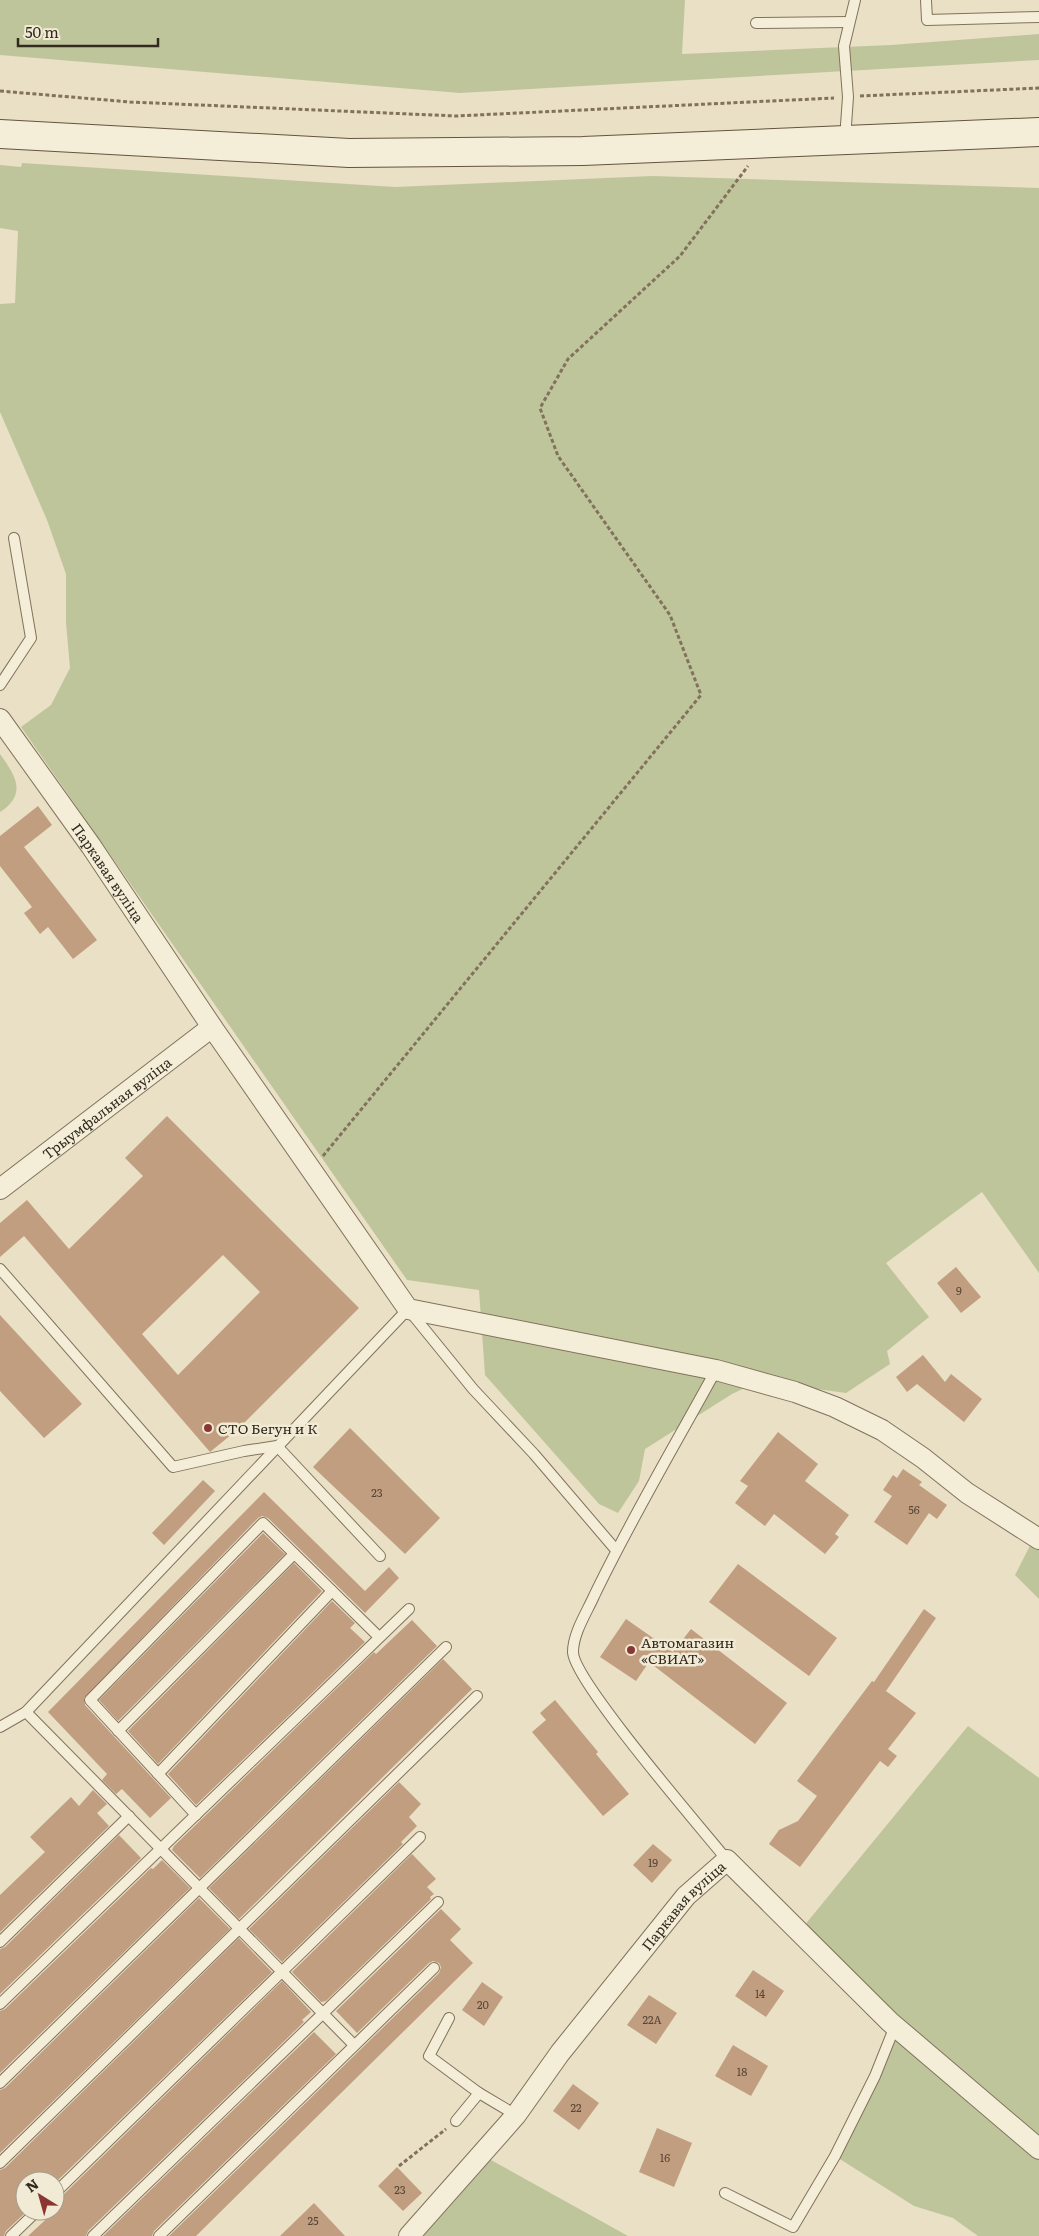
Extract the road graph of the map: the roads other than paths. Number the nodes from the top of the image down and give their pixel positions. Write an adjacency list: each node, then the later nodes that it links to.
1 (854, 0): 4 (lane)
2 (926, 0): 3 (lane)
3 (1039, 17)
4 (849, 22): 5 (lane); 8 (lane)
5 (756, 23)
6 (1039, 132): 8 (main road)
7 (0, 134): 8 (main road)
8 (845, 140)
9 (14, 538): 10 (lane)
10 (0, 685)
11 (0, 719): 12 (street, Паркавая вуліца)
12 (212, 1027): 13 (street, Трыумфальная вуліца); 15 (street, Паркавая вуліца)
13 (0, 1189)
14 (0, 1269): 17 (lane)
15 (408, 1309): 16 (street); 17 (lane); 19 (lane)
16 (716, 1370): 18 (street); 19 (lane)
17 (278, 1446): 21 (lane); 27 (lane)
18 (1039, 1539)
19 (616, 1550): 35 (lane)
20 (294, 1554): 22 (lane); 29 (lane); 29 (lane)
21 (380, 1556)
22 (332, 1591): 24 (lane); 30 (lane)
23 (409, 1609): 24 (lane)
24 (379, 1637): 31 (lane)
25 (446, 1647): 36 (lane)
26 (477, 1696): 38 (lane)
27 (26, 1712): 28 (lane); 32 (lane)
28 (0, 1727)
29 (118, 1730): 30 (lane)
30 (158, 1774): 31 (lane)
31 (196, 1815): 34 (lane)
32 (129, 1816): 34 (lane); 39 (lane)
33 (420, 1837): 41 (lane)
34 (161, 1849): 36 (lane); 42 (lane)
35 (727, 1860): 45 (street, Паркавая вуліца); 49 (street, Паркавая вуліца)
36 (199, 1888): 38 (lane); 47 (lane)
37 (438, 1902): 43 (lane)
38 (240, 1928): 41 (lane); 52 (lane)
39 (0, 1942)
40 (434, 1968): 46 (lane)
41 (282, 1971): 43 (lane); 53 (lane)
42 (0, 2004)
43 (323, 2014): 46 (lane); 57 (lane)
44 (449, 2018): 48 (lane)
45 (895, 2026): 51 (street, Паркавая вуліца); 54 (lane)
46 (354, 2045): 58 (lane)
47 (0, 2083)
48 (479, 2093): 49 (lane); 50 (lane)
49 (516, 2116): 59 (street, Паркавая вуліца)
50 (456, 2121)
51 (1039, 2149)
52 (0, 2162)
53 (65, 2183)
54 (726, 2193)
55 (27, 2221): 56 (lane)
56 (12, 2236)
57 (93, 2236)
58 (158, 2236)
59 (409, 2236)

